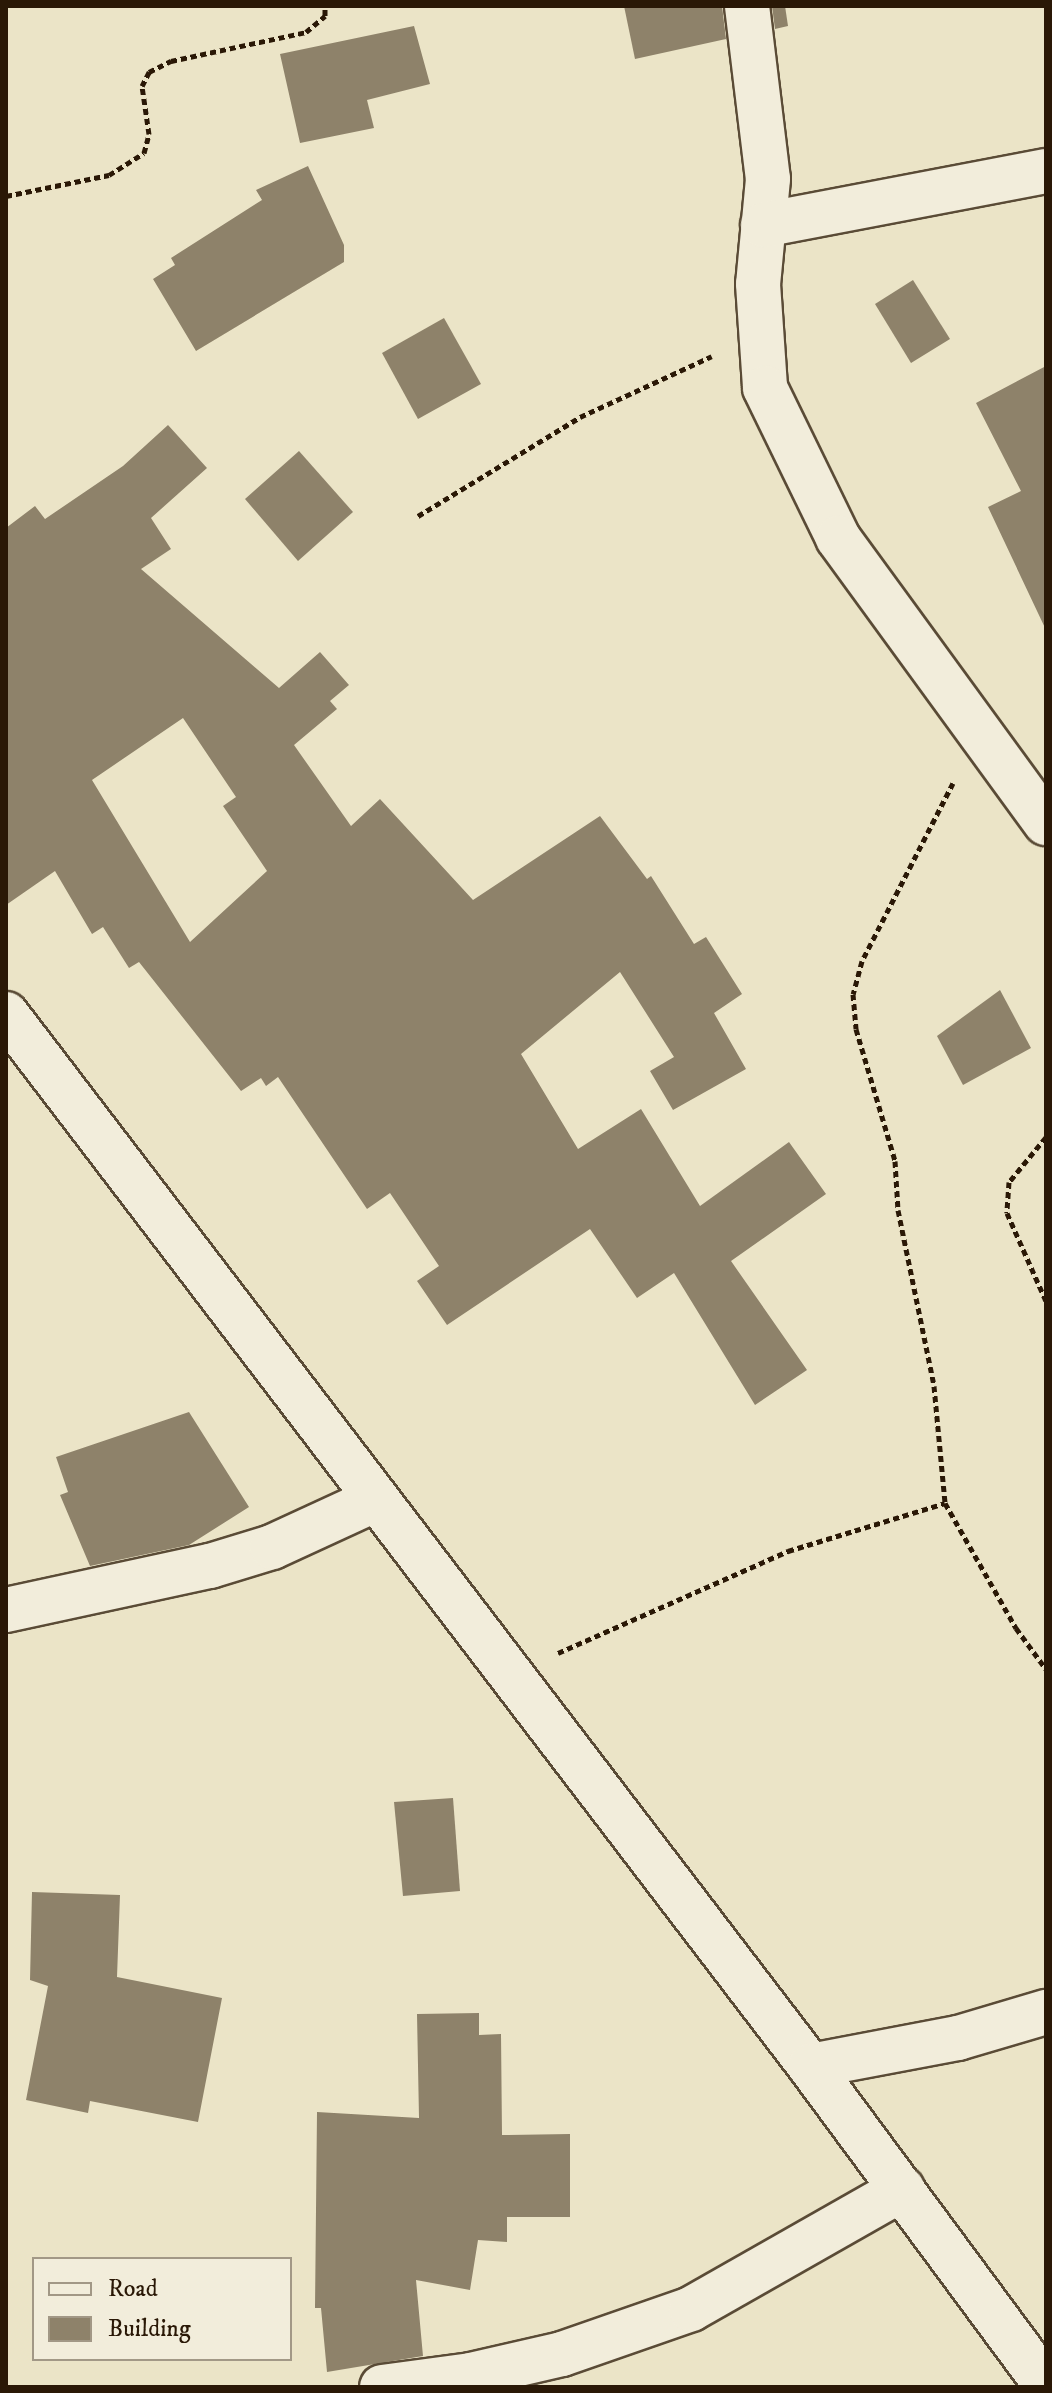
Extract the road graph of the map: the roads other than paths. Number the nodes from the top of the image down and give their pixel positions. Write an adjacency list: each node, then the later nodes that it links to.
1 (759, 11): 3 (street)
2 (1046, 171): 3 (street)
3 (763, 225): 4 (street)
4 (1046, 823)
5 (6, 1014): 6 (street)
6 (374, 1500): 7 (street); 9 (street)
7 (6, 1610)
8 (1046, 2012): 9 (street)
9 (810, 2066): 10 (street)
10 (902, 2189): 11 (street); 12 (street)
11 (1046, 2385)
12 (382, 2387)

